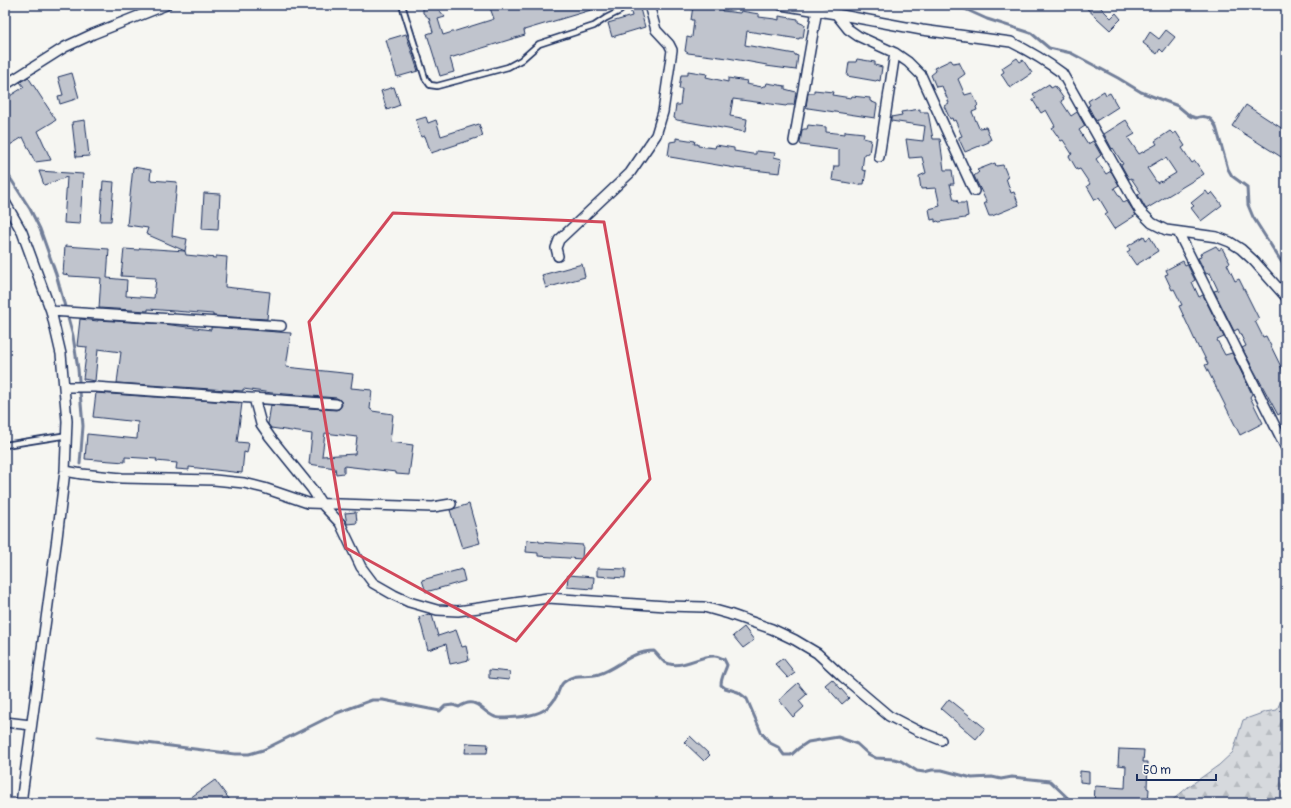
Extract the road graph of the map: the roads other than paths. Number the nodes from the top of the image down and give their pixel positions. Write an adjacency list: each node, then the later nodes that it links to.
1 (166, 5): 9 (street)
2 (402, 5): 3 (lane)
3 (622, 5)
4 (648, 5): 15 (street)
5 (781, 5): 6 (street)
6 (816, 10): 7 (street); 10 (street)
7 (836, 14): 8 (street); 14 (street)
8 (895, 53): 11 (street); 12 (street)
9 (5, 84)
10 (794, 141)
11 (879, 157)
12 (974, 191)
13 (6, 203): 17 (street)
14 (1178, 232): 16 (street); 24 (street)
15 (558, 256)
16 (1286, 297)
17 (51, 311): 18 (street); 19 (street)
18 (281, 326)
19 (69, 387): 20 (street); 22 (street)
20 (254, 398): 21 (street); 26 (street)
21 (336, 404)
22 (68, 435): 23 (lane); 25 (street)
23 (5, 444)
24 (1286, 448)
25 (65, 471): 26 (street); 29 (street)
26 (321, 503): 27 (street); 30 (street)
27 (451, 504)
28 (5, 722): 29 (street)
29 (32, 725): 31 (street)
30 (941, 740)
31 (21, 803)

